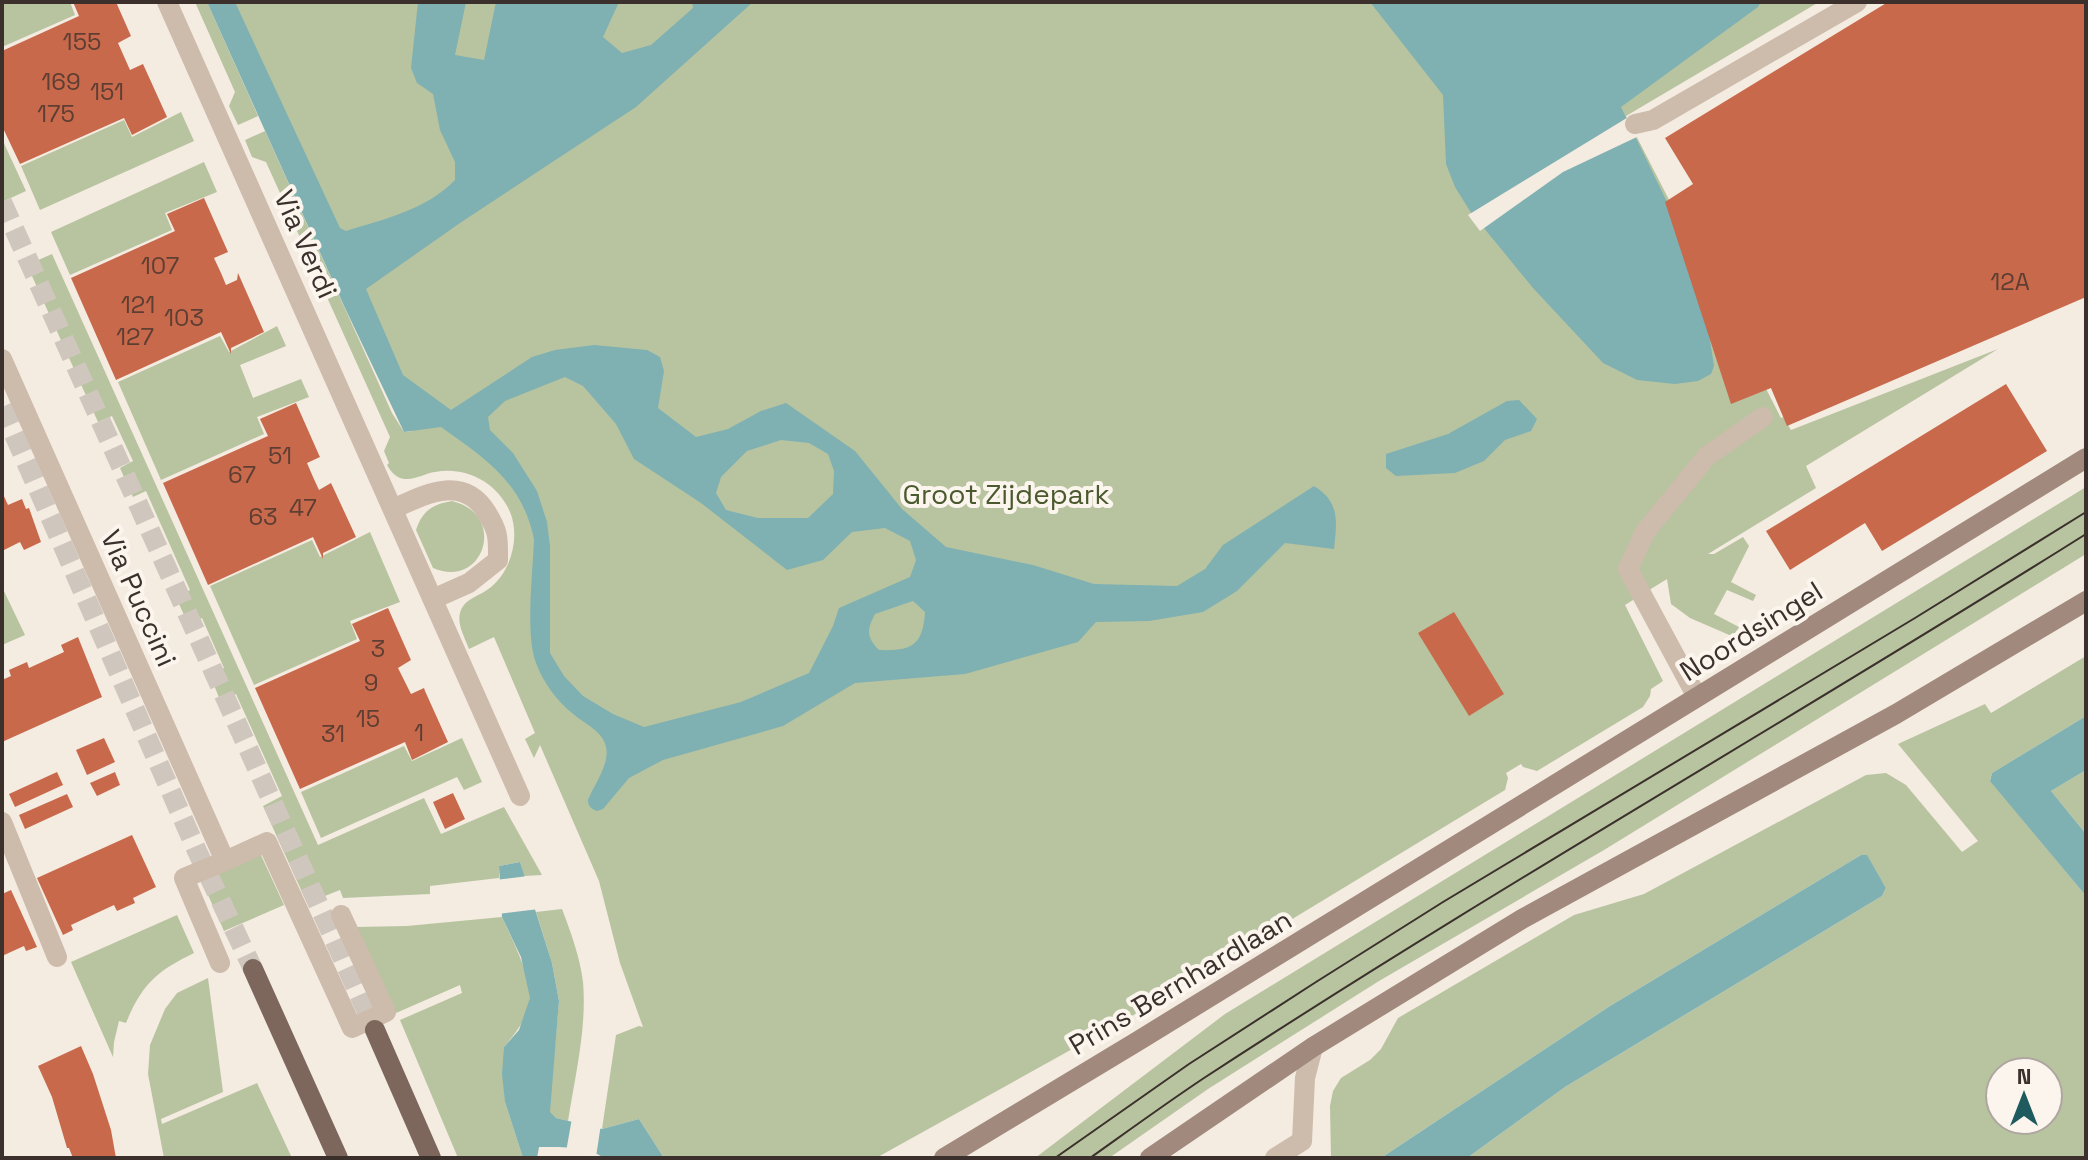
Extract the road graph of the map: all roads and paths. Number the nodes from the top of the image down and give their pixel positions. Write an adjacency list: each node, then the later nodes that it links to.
1 (167, 2): 7 (street, Via Verdi)
2 (1857, 2): 3 (street)
3 (1635, 124)
4 (2, 359): 14 (street, Via Puccini)
5 (1763, 417): 10 (street)
6 (2086, 458): 10 (main road, Noordsingel)
7 (393, 509): 8 (street, Via Verdi); 8 (street)
8 (433, 599): 11 (street, Via Verdi)
9 (2086, 601): 20 (main road)
10 (1697, 697): 13 (main road, Noordsingel)
11 (520, 796)
12 (2, 822): 16 (street)
13 (1445, 852): 23 (main road, Prins Bernhardlaan)
14 (225, 861): 15 (street); 17 (street)
15 (341, 915)
16 (57, 957)
17 (220, 963)
18 (253, 969): 21 (main road)
19 (375, 1030): 22 (main road)
20 (1313, 1047): 24 (main road); 25 (street)
21 (338, 1158)
22 (431, 1158)
23 (944, 1158)
24 (1150, 1158)
25 (1275, 1158)

